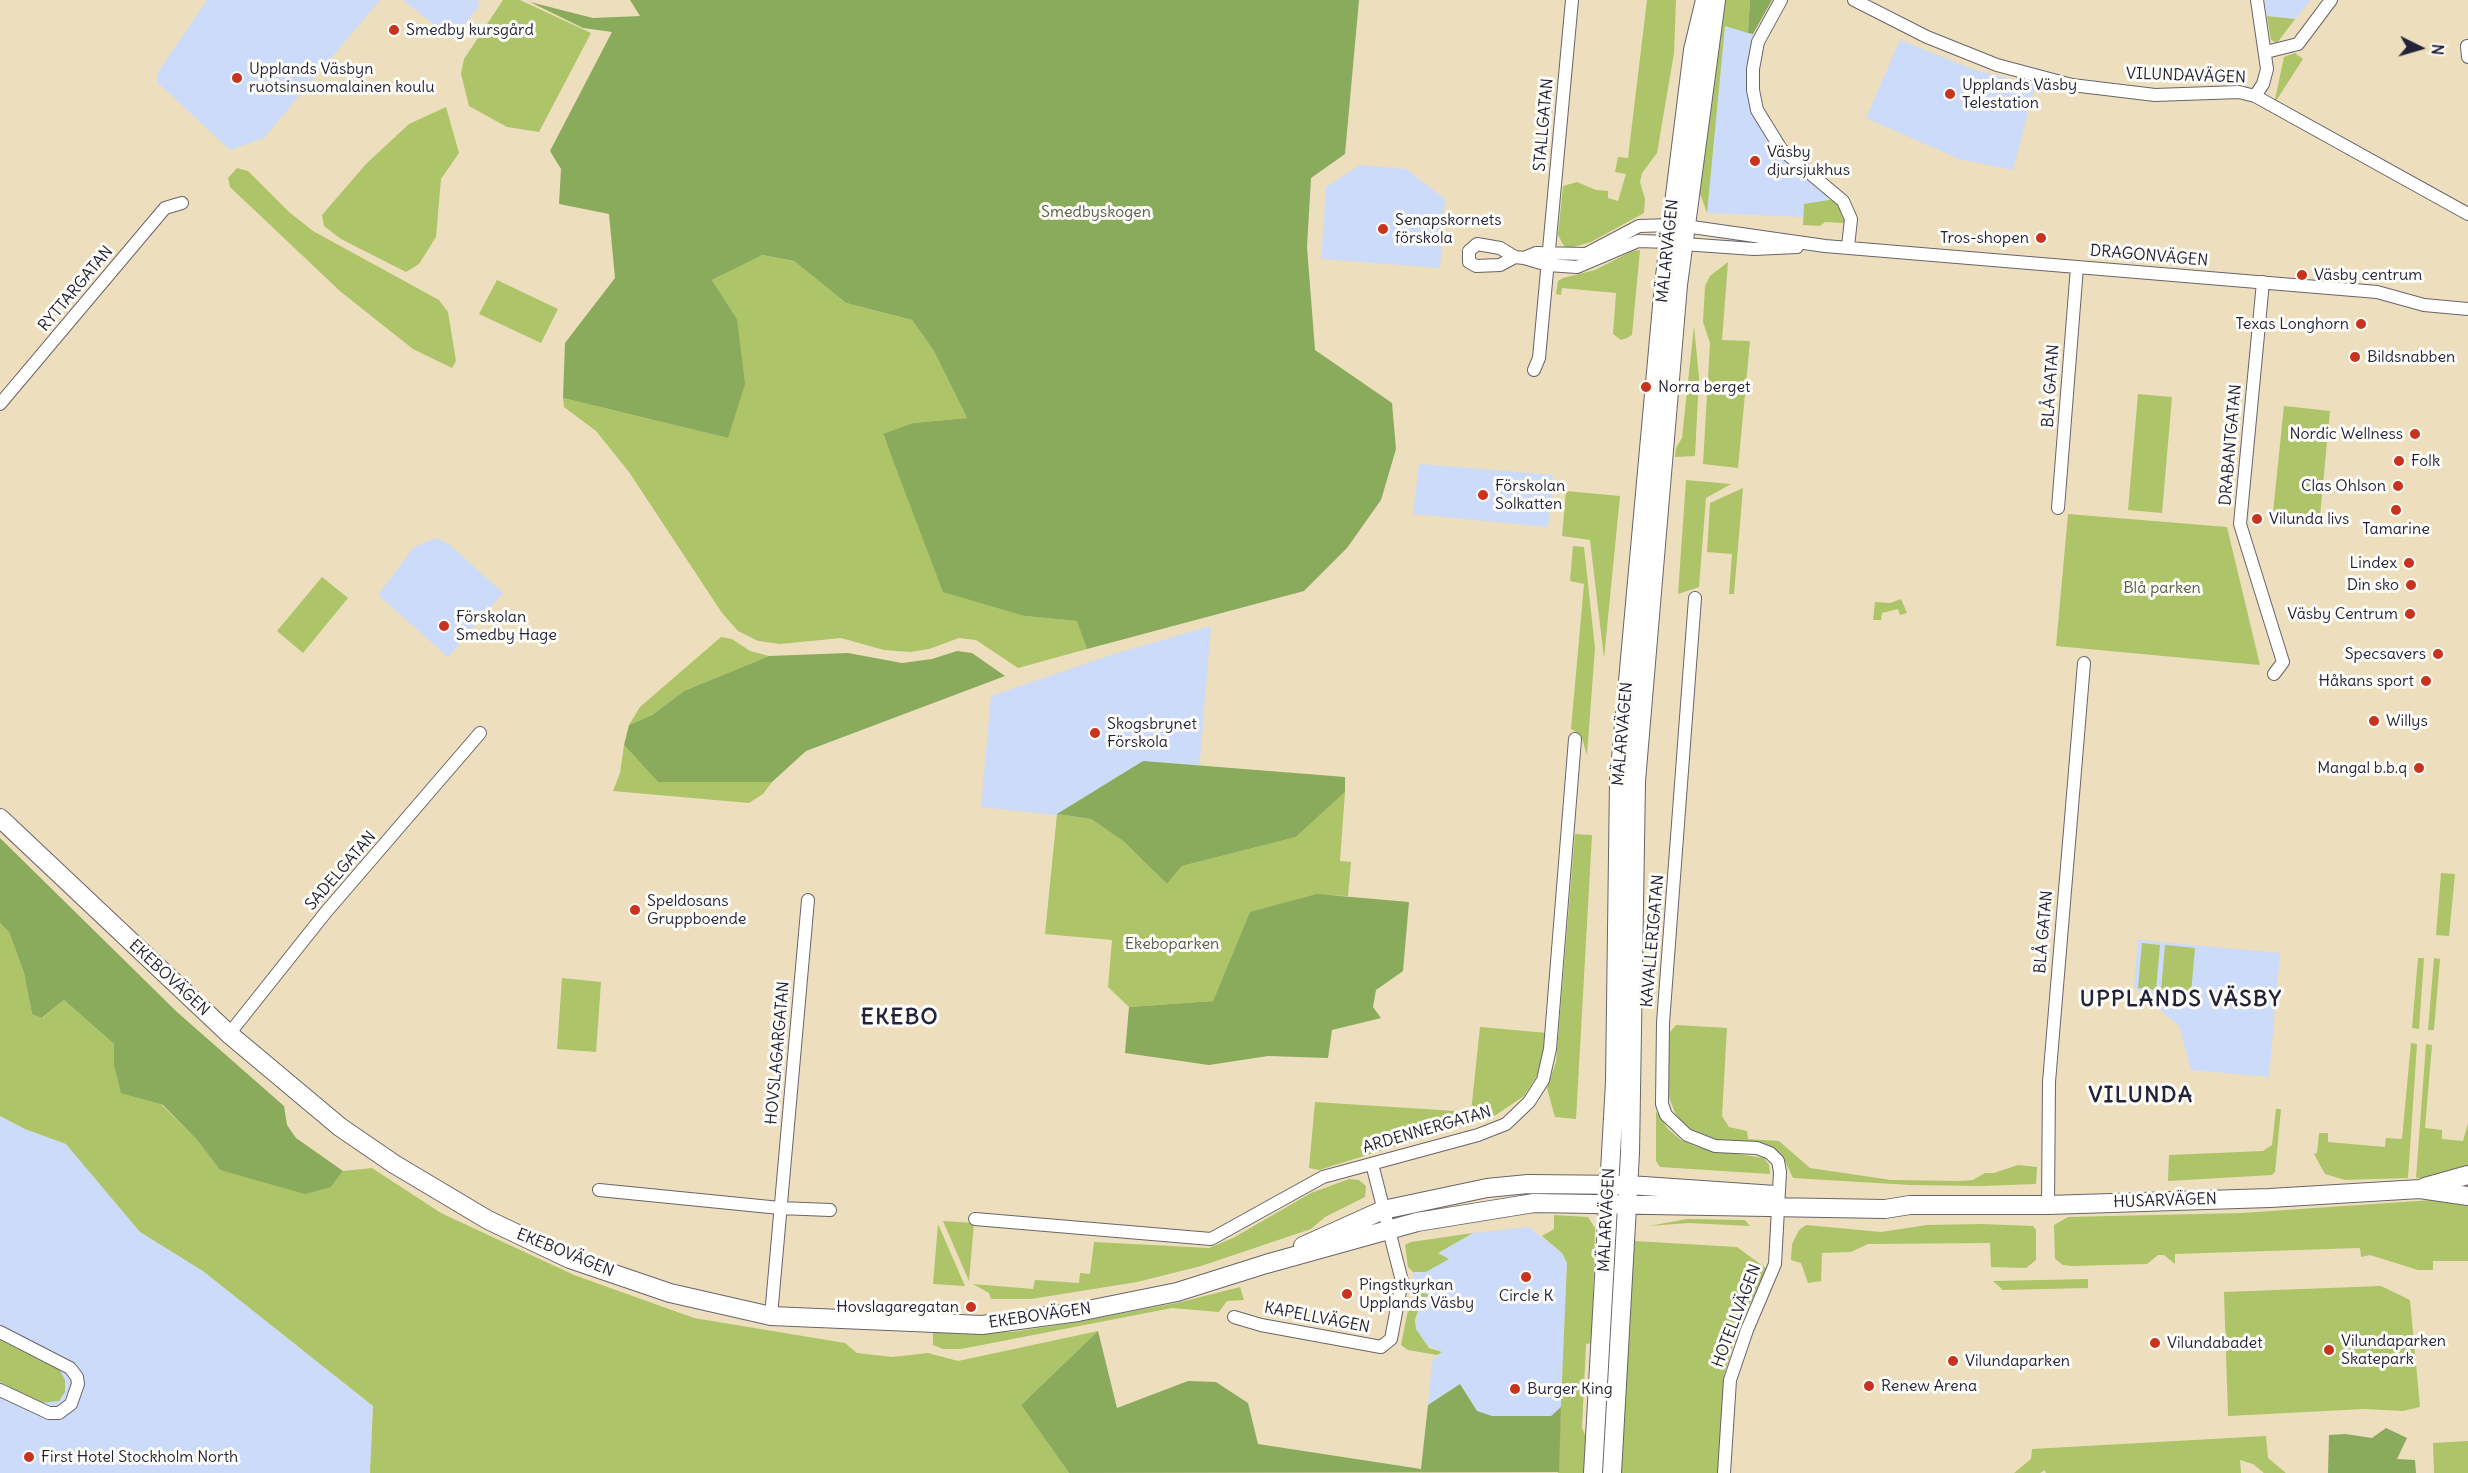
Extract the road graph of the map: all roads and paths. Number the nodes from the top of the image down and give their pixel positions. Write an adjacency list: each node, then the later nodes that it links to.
1 (1572, 0): 16 (street, STALLGATAN)
2 (1705, 0): 12 (street, MÄLARVÄGEN)
3 (1716, 0): 12 (street, MÄLARVÄGEN)
4 (1781, 0): 14 (street)
5 (1854, 0): 9 (street, VILUNDAVÄGEN)
6 (2257, 0): 8 (street)
7 (2331, 0): 8 (street)
8 (2266, 52): 9 (street)
9 (2255, 96): 11 (street, VILUNDAVÄGEN)
10 (182, 203): 21 (street, RYTTARGATAN)
11 (2468, 214)
12 (1677, 234): 13 (street, DRAGONVÄGEN); 13 (street, DRAGONVÄGEN); 16 (street); 16 (street); 33 (street, MÄLARVÄGEN); 34 (street, MÄLARVÄGEN)
13 (1825, 246): 14 (street, DRAGONVÄGEN)
14 (1848, 247): 17 (street, DRAGONVÄGEN)
15 (1519, 258): 16 (street)
16 (1548, 259): 20 (street, STALLGATAN)
17 (2077, 267): 18 (street, DRAGONVÄGEN); 22 (street, BLÅ GATAN)
18 (2263, 282): 19 (street, DRAGONVÄGEN); 25 (street, DRABANTGATAN)
19 (2468, 309)
20 (1534, 370)
21 (0, 404)
22 (2058, 508)
23 (1695, 598): 38 (street, KAVALLERIGATAN)
24 (2084, 663): 39 (street, BLÅ GATAN)
25 (2274, 674)
26 (480, 733): 30 (street, SADELGATAN)
27 (1575, 740): 31 (street, ARDENNERGATAN)
28 (0, 818): 30 (street, EKEBOVÄGEN)
29 (808, 900): 42 (street, HOVSLAGARGATAN)
30 (229, 1034): 48 (street, EKEBOVÄGEN)
31 (1372, 1164): 44 (street, KAPELLVÄGEN); 45 (street, ARDENNERGATAN)
32 (2468, 1175): 35 (street, HUSARVÄGEN)
33 (1609, 1185): 34 (street, EKEBOVÄGEN); 40 (street, MÄLARVÄGEN); 44 (street, EKEBOVÄGEN)
34 (1629, 1185): 38 (street, HUSARVÄGEN); 41 (street, MÄLARVÄGEN)
35 (2420, 1189): 37 (street, HUSARVÄGEN); 39 (street, HUSARVÄGEN)
36 (598, 1190): 42 (street)
37 (2468, 1196)
38 (1780, 1201): 39 (street, HUSARVÄGEN); 41 (street, HUSARVÄGEN); 54 (street, HOTELLVÄGEN)
39 (2048, 1204)
40 (1608, 1206): 41 (street, EKEBOVÄGEN); 46 (street, EKEBOVÄGEN); 52 (street, MÄLARVÄGEN)
41 (1628, 1206): 53 (street, MÄLARVÄGEN)
42 (780, 1208): 43 (street); 48 (street, HOVSLAGARGATAN)
43 (830, 1210)
44 (1383, 1210): 46 (street, KAPELLVÄGEN); 47 (street, EKEBOVÄGEN)
45 (975, 1219)
46 (1389, 1229): 47 (street, EKEBOVÄGEN); 49 (street, KAPELLVÄGEN)
47 (1266, 1264): 48 (street, EKEBOVÄGEN)
48 (771, 1316)
49 (1234, 1317)
50 (0, 1332): 51 (street)
51 (0, 1390)
52 (1593, 1473)
53 (1612, 1473)
54 (1724, 1473)

